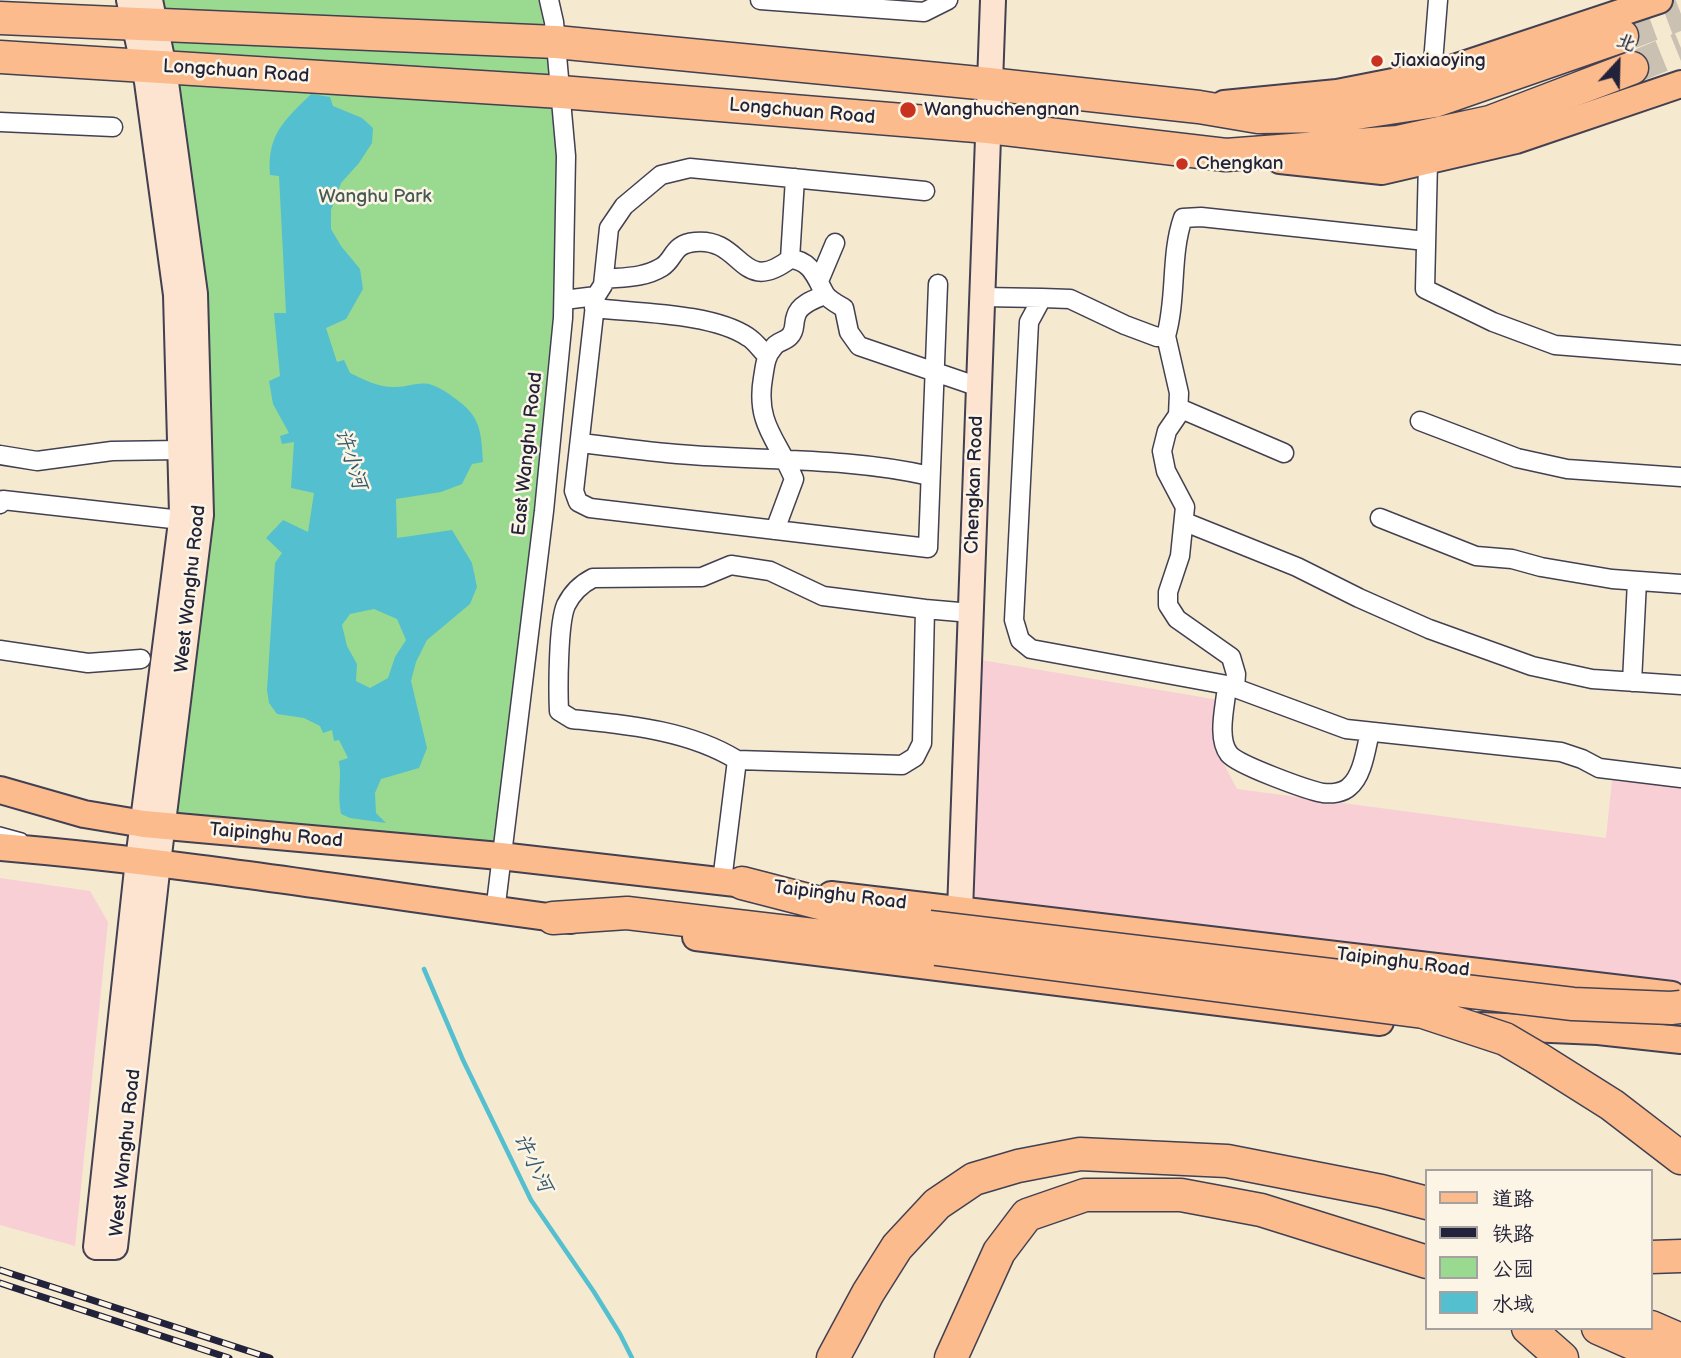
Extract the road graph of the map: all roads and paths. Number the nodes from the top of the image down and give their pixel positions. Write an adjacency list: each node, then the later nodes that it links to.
1 (549, 0): 10 (street, East Wanghu Road)
2 (760, 0): 3 (street)
3 (948, 0)
4 (993, 0): 15 (street, Chengkan Road)
5 (1438, 0): 14 (street)
6 (1659, 0): 8 (main road)
7 (142, 12): 9 (highway); 10 (highway); 12 (street, West Wanghu Road)
8 (1618, 17): 14 (main road); 18 (highway)
9 (0, 18)
10 (556, 42): 15 (highway); 17 (street, East Wanghu Road)
11 (0, 57): 12 (highway, Longchuan Road)
12 (154, 67): 17 (highway, Longchuan Road); 44 (street, West Wanghu Road); 70 (street, West Wanghu Road)
13 (1632, 68): 22 (highway, Longchuan Road)
14 (1432, 75): 18 (main road)
15 (989, 83): 18 (highway); 21 (street, Chengkan Road)
16 (1681, 84): 23 (main road)
17 (561, 92): 21 (highway, Longchuan Road); 34 (street, East Wanghu Road)
18 (1199, 107)
19 (0, 122): 20 (street)
20 (113, 127)
21 (988, 127): 22 (highway, Longchuan Road); 32 (street, Chengkan Road)
22 (1226, 155): 23 (main road)
23 (1428, 161): 26 (street)
24 (794, 178): 25 (street); 28 (street); 29 (street)
25 (925, 191)
26 (1426, 241): 36 (street); 37 (street)
27 (835, 243): 31 (street)
28 (790, 259): 29 (street); 31 (street)
29 (604, 279): 35 (street)
30 (938, 284): 39 (street)
31 (822, 288): 38 (street); 39 (street)
32 (982, 297): 33 (street); 40 (street, Chengkan Road)
33 (1042, 298): 36 (street); 63 (street)
34 (564, 300): 35 (street); 74 (street, East Wanghu Road)
35 (595, 302): 38 (street); 43 (street)
36 (1167, 336): 41 (street)
37 (1681, 355)
38 (767, 356): 47 (street)
39 (934, 372): 40 (street); 48 (street)
40 (979, 387): 58 (street, Chengkan Road)
41 (1178, 408): 45 (street); 53 (street)
42 (1420, 421): 49 (street)
43 (580, 443): 47 (street); 54 (street)
44 (180, 450): 46 (street); 52 (street, West Wanghu Road)
45 (1284, 453)
46 (0, 455)
47 (786, 461): 48 (street); 54 (street)
48 (930, 476): 54 (street)
49 (1681, 477)
50 (0, 504): 52 (street)
51 (1380, 518): 55 (street)
52 (181, 520): 70 (street, West Wanghu Road)
53 (1185, 522): 61 (street); 63 (street)
54 (775, 530)
55 (1637, 581): 56 (street); 61 (street)
56 (1681, 584)
57 (925, 609): 58 (street); 65 (street); 65 (street)
58 (971, 613): 77 (street, Chengkan Road)
59 (0, 650): 60 (street)
60 (141, 659)
61 (1632, 681): 62 (street)
62 (1681, 685)
63 (1231, 686): 64 (street); 64 (street)
64 (1370, 732): 66 (street)
65 (737, 760): 76 (street)
66 (1681, 778)
67 (0, 790): 69 (main road, Taipinghu Road)
68 (0, 807): 69 (main road)
69 (83, 814): 70 (main road, Taipinghu Road)
70 (153, 825): 74 (main road, Taipinghu Road); 75 (street, West Wanghu Road)
71 (0, 832): 73 (lane)
72 (0, 847): 73 (main road, Taipinghu Road)
73 (89, 855): 75 (main road, Taipinghu Road)
74 (500, 856): 76 (main road, Taipinghu Road); 78 (street, East Wanghu Road)
75 (148, 862): 75 (street, West Wanghu Road); 78 (main road, Taipinghu Road)
76 (732, 882): 77 (main road, Taipinghu Road); 80 (highway)
77 (960, 911): 81 (street, Chengkan Road); 82 (main road, Taipinghu Road)
78 (495, 912): 79 (main road, Taipinghu Road)
79 (553, 918): 80 (highway); 81 (main road, Taipinghu Road)
80 (926, 937): 83 (highway, bridge); 86 (highway, bridge)
81 (952, 970): 84 (main road, Taipinghu Road)
82 (1681, 996)
83 (1681, 1007)
84 (1681, 1040)
85 (1135, 1157): 87 (highway); 88 (highway); 98 (highway)
86 (1681, 1158)
87 (1426, 1203)
88 (1426, 1241)
89 (1388, 1250): 92 (highway); 93 (highway); 99 (highway)
90 (1681, 1256): 91 (highway)
91 (1653, 1257)
92 (1426, 1262)
93 (1426, 1270)
94 (1653, 1328): 97 (highway)
95 (1530, 1330): 100 (highway)
96 (1603, 1330): 101 (highway)
97 (1681, 1339)
98 (833, 1358)
99 (951, 1358)
100 (1562, 1358)
101 (1666, 1358)

